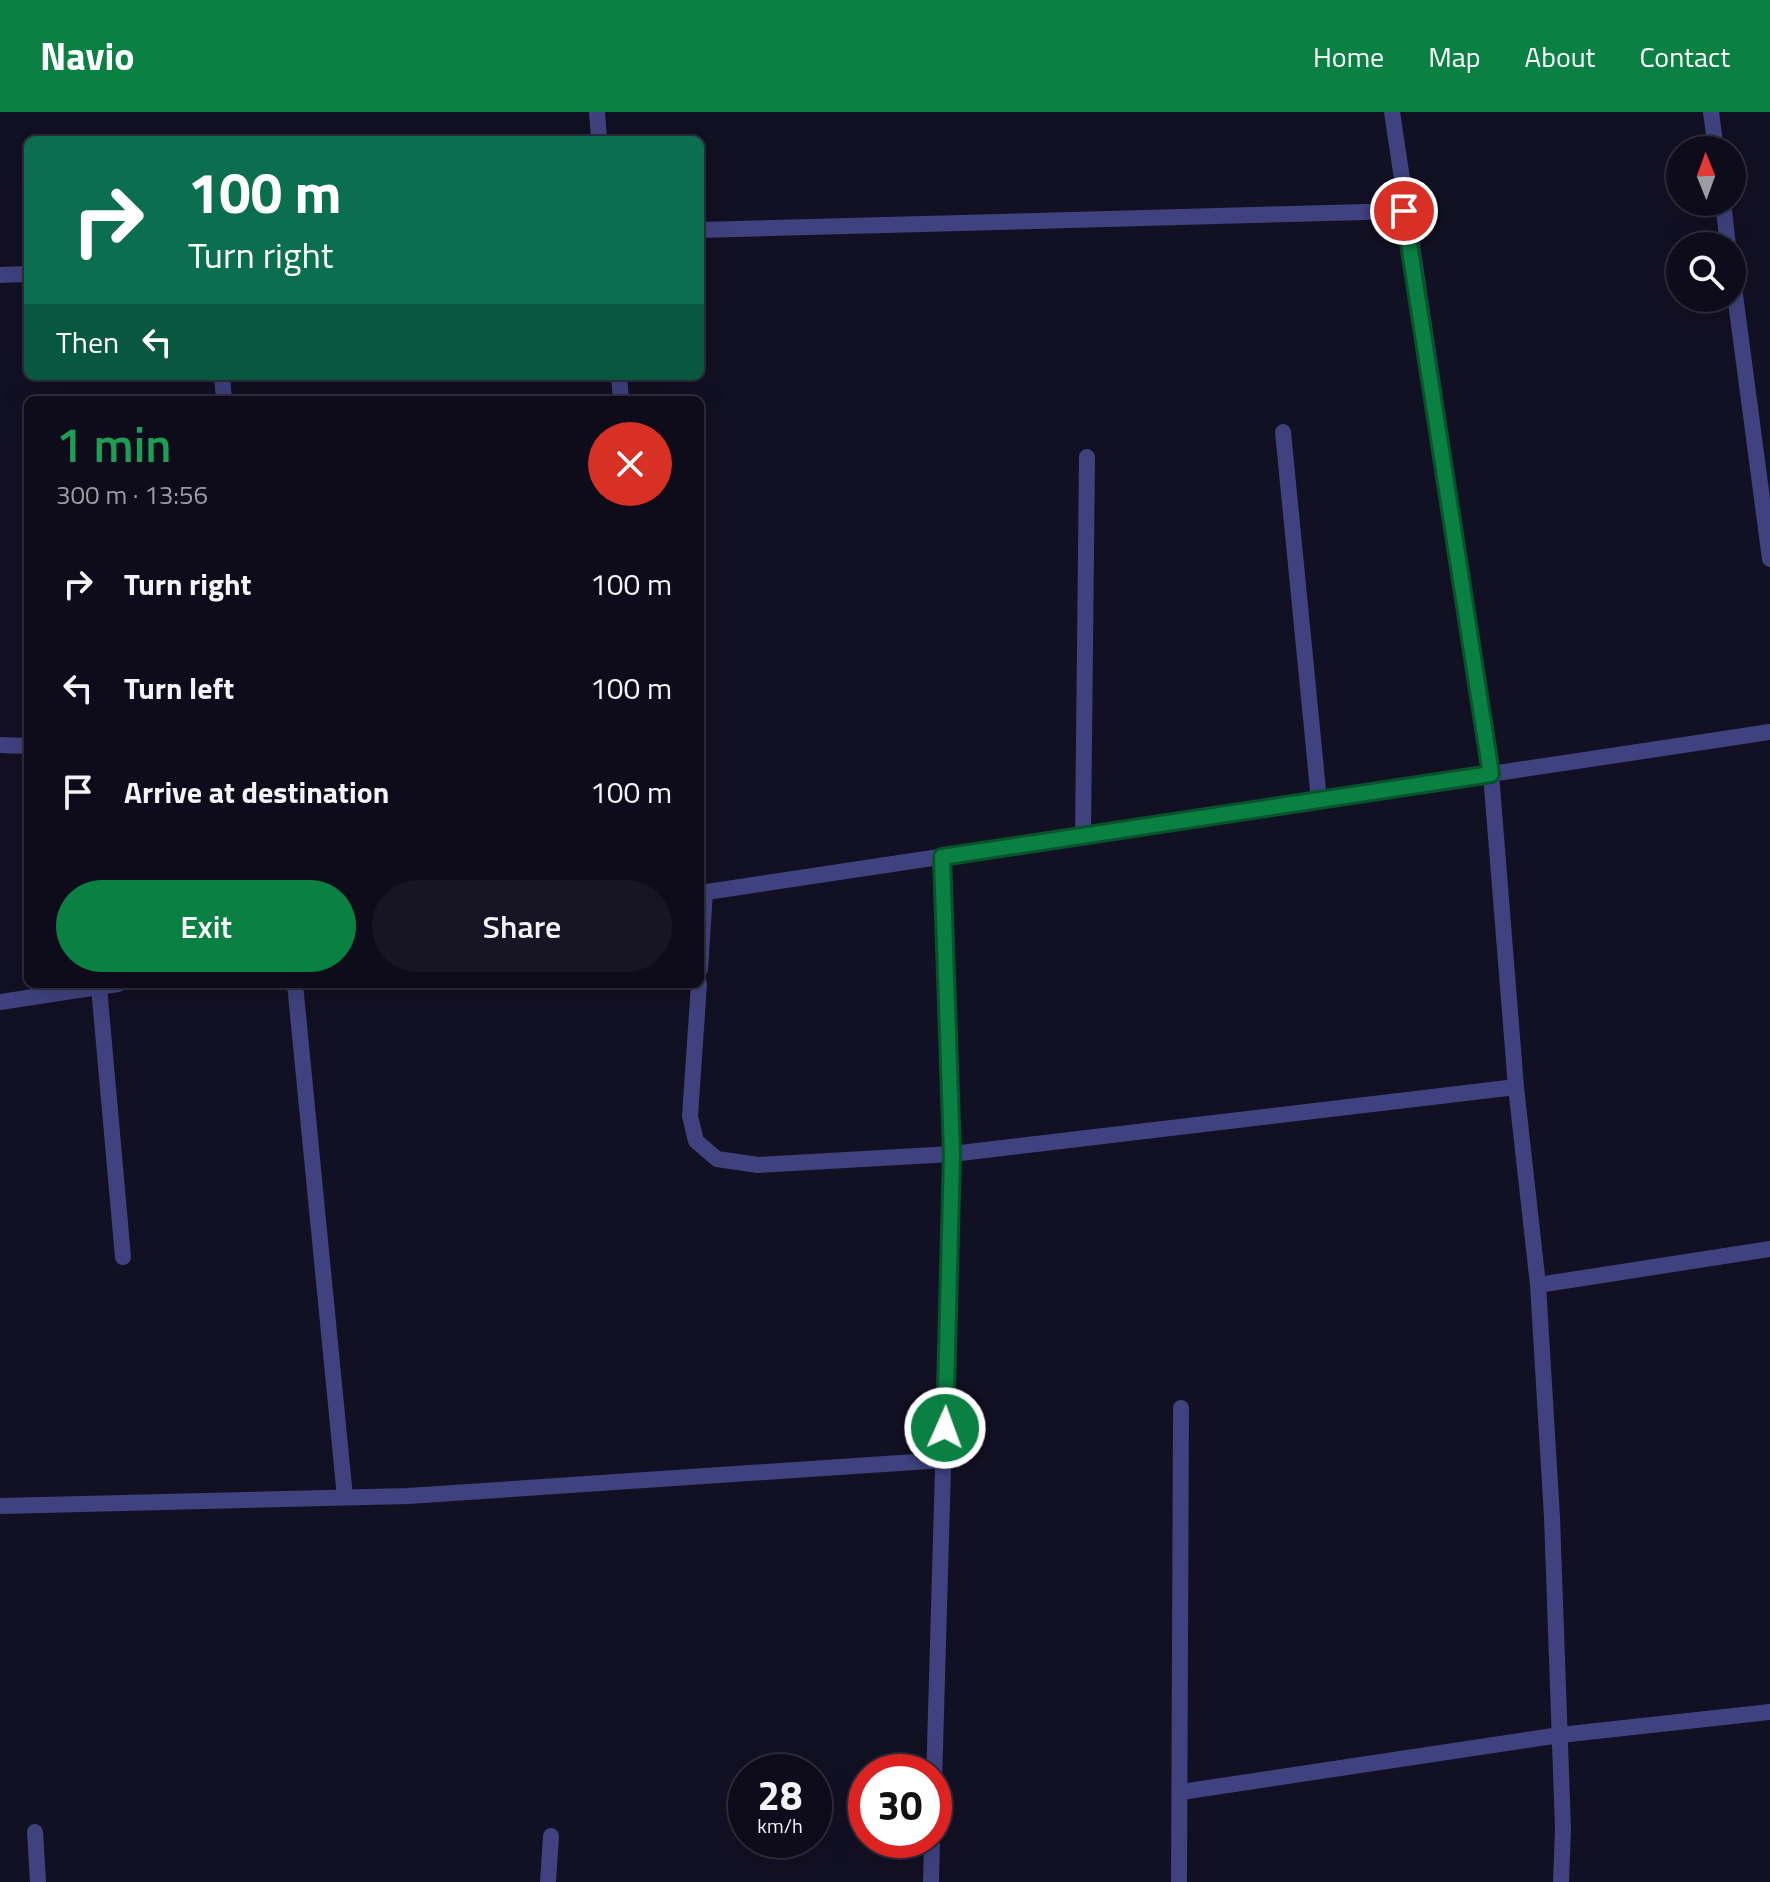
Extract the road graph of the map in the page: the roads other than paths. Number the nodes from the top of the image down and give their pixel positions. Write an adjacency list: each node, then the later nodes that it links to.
1 (597, 112): 4 (street)
2 (1392, 112): 6 (street)
3 (1711, 112): 5 (street)
4 (599, 136)
5 (1714, 136)
6 (1404, 211): 7 (street); 17 (street)
7 (704, 230)
8 (24, 274): 9 (street)
9 (0, 275)
10 (1737, 312): 13 (street)
11 (1283, 432): 18 (street)
12 (1087, 457): 19 (street)
13 (1770, 559)
14 (1770, 732): 17 (street)
15 (0, 745): 16 (street)
16 (24, 746)
17 (1491, 774): 18 (street); 27 (street)
18 (1319, 800): 19 (street)
19 (1083, 836): 20 (street)
20 (942, 857): 21 (street); 28 (street)
21 (704, 893)
22 (92, 988): 26 (street)
23 (99, 988): 30 (street)
24 (295, 988): 34 (street)
25 (699, 988): 28 (street)
26 (0, 1002)
27 (1516, 1087): 28 (street); 31 (street)
28 (952, 1154): 33 (street)
29 (1770, 1249): 31 (street)
30 (123, 1257)
31 (1538, 1285): 37 (street)
32 (1181, 1408): 39 (street)
33 (944, 1460): 34 (street); 38 (street)
34 (345, 1497): 35 (street)
35 (0, 1506)
36 (1770, 1712): 37 (street)
37 (1560, 1735): 39 (street); 47 (street)
38 (935, 1754)
39 (1181, 1792): 46 (street)
40 (35, 1832): 43 (street)
41 (551, 1836): 44 (street)
42 (932, 1858): 45 (street)
43 (38, 1882)
44 (548, 1882)
45 (931, 1882)
46 (1179, 1882)
47 (1561, 1882)

